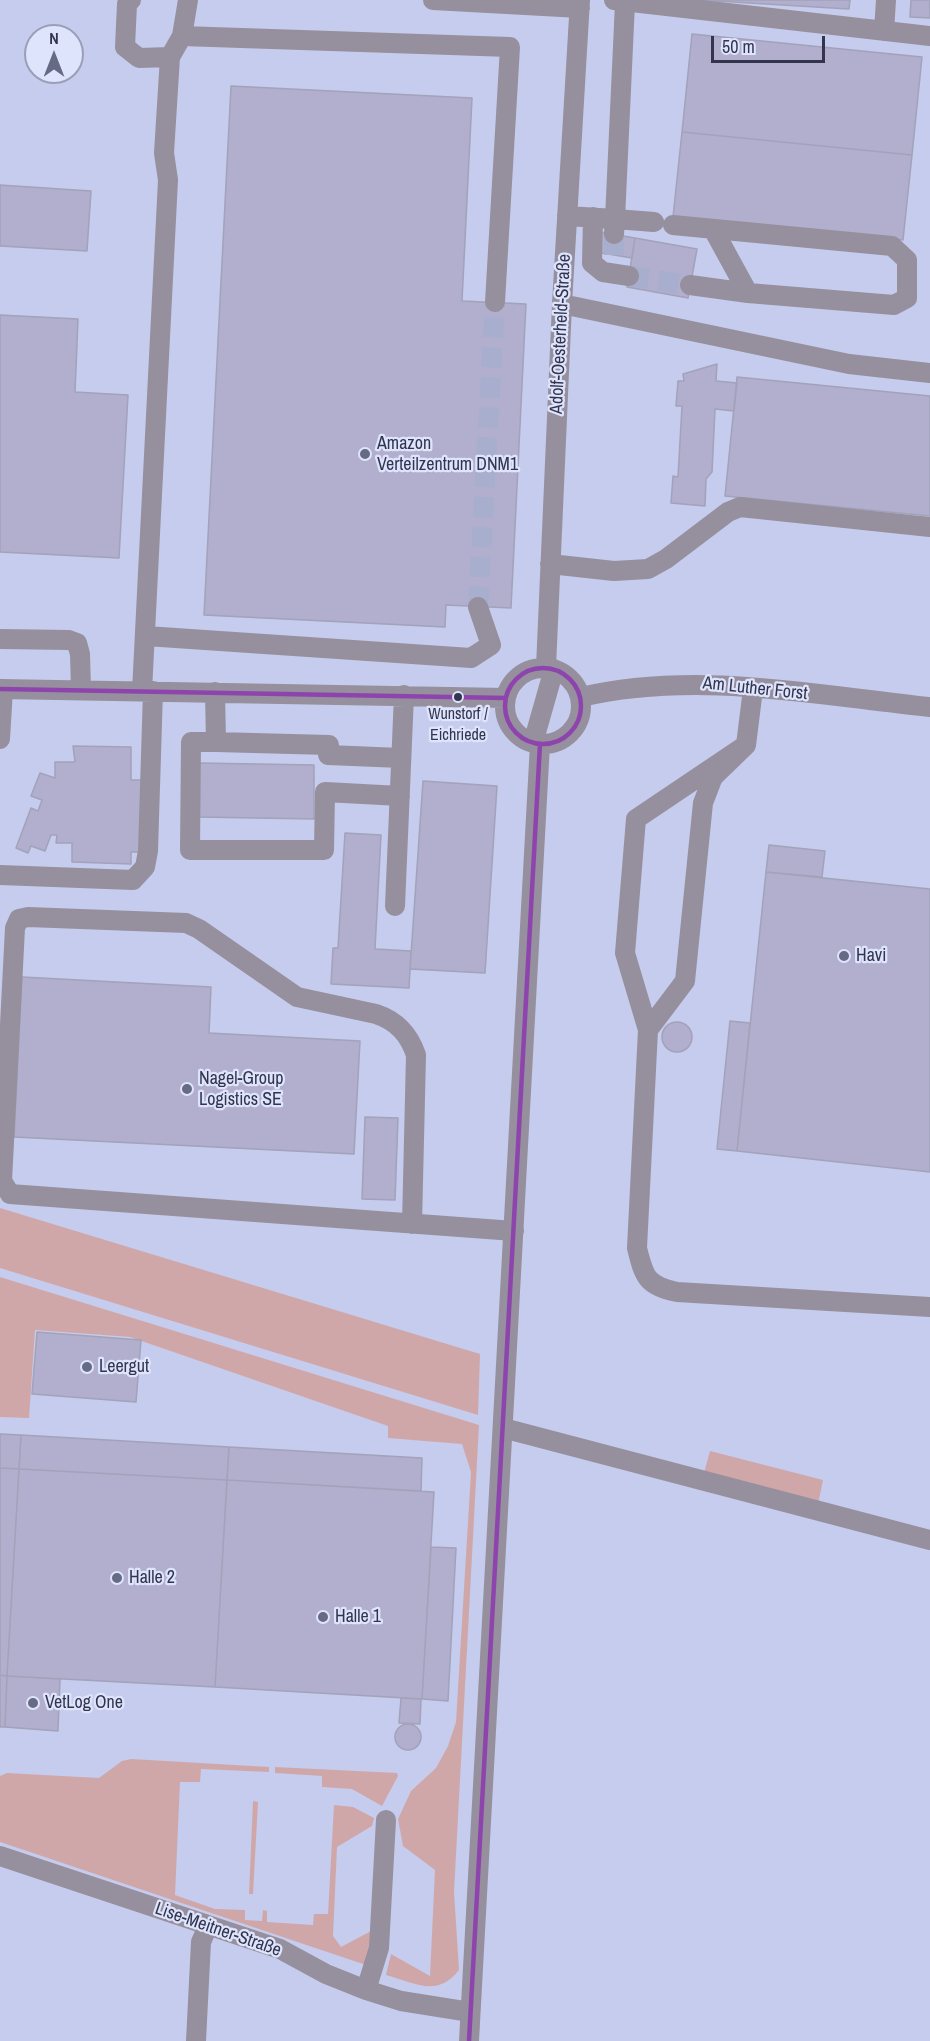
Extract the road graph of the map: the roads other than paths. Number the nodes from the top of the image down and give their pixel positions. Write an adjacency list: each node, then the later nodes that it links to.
1 (188, 0): 10 (street)
2 (433, 0): 5 (street)
3 (886, 0): 9 (street)
4 (620, 2): 8 (street); 15 (street)
5 (530, 3): 7 (street)
6 (123, 4): 12 (street)
7 (580, 4): 13 (street, Adolf-Oesterheld-Straße)
8 (664, 4): 9 (street)
9 (884, 32): 11 (street)
10 (182, 36): 12 (street); 23 (street)
11 (930, 36)
12 (170, 57): 29 (street)
13 (567, 216): 14 (street); 18 (street, Adolf-Oesterheld-Straße)
14 (593, 218): 15 (street); 19 (street)
15 (615, 226): 16 (street)
16 (713, 229): 22 (street); 22 (street)
17 (614, 255): 19 (street)
18 (565, 261): 19 (street); 24 (street, Adolf-Oesterheld-Straße)
19 (592, 263): 20 (street)
20 (628, 276)
21 (690, 285): 22 (street)
22 (748, 293)
23 (495, 302)
24 (562, 304): 25 (street); 27 (street, Adolf-Oesterheld-Straße)
25 (930, 373)
26 (930, 527): 27 (street)
27 (550, 564): 31 (street, Adolf-Oesterheld-Straße)
28 (478, 606): 29 (street)
29 (146, 636): 35 (street)
30 (0, 639): 34 (street)
31 (550, 668): 38 (street); 39 (street); 43 (street, Adolf-Oesterheld-Straße)
32 (1, 689): 34 (street); 41 (street)
33 (753, 689): 38 (street, Am Luther Forst); 40 (street, Am Luther Forst); 44 (street)
34 (81, 690): 35 (street)
35 (148, 691): 36 (street); 47 (street)
36 (215, 692): 37 (street); 42 (street)
37 (404, 695): 39 (street); 45 (street)
38 (581, 697): 43 (street)
39 (506, 698): 43 (street)
40 (930, 707)
41 (0, 739)
42 (216, 742): 45 (street); 46 (street)
43 (537, 743): 51 (street)
44 (746, 745): 49 (street); 49 (street)
45 (401, 758): 46 (street)
46 (400, 796): 48 (street)
47 (0, 875)
48 (395, 906)
49 (648, 1030): 52 (street)
50 (411, 1224): 50 (street); 51 (street)
51 (514, 1231): 53 (street)
52 (930, 1307)
53 (503, 1428): 54 (street); 59 (street)
54 (930, 1540)
55 (386, 1820): 58 (street)
56 (0, 1856): 57 (street, Lise-Meitner-Straße)
57 (208, 1926): 58 (street, Lise-Meitner-Straße); 60 (street)
58 (366, 1990): 59 (street, Lise-Meitner-Straße)
59 (470, 2012): 61 (street)
60 (196, 2041)
61 (469, 2041)

